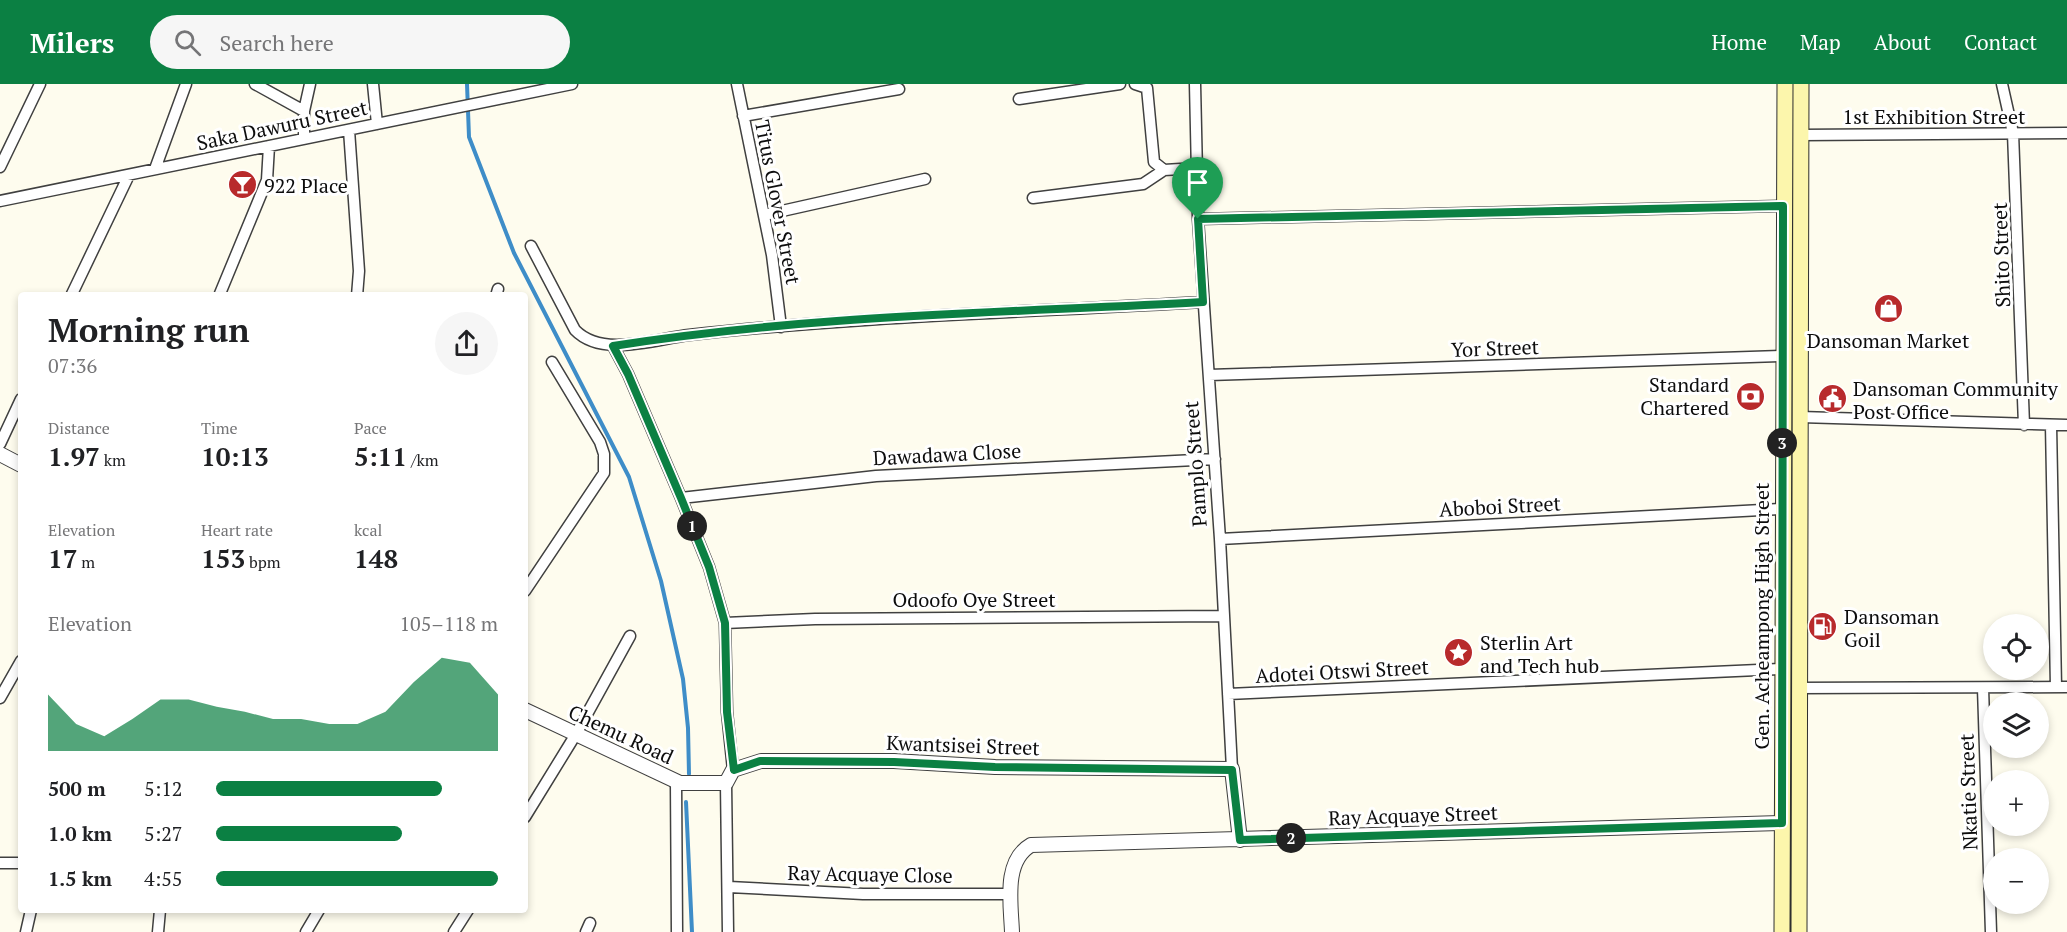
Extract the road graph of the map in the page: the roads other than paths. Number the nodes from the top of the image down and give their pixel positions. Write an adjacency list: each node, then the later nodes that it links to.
1 (40, 84): 25 (street)
2 (186, 84): 27 (street)
3 (255, 84): 16 (street)
4 (310, 84): 16 (street)
5 (373, 84): 18 (street)
6 (572, 84): 18 (street, Saka Dawuru Street)
7 (737, 84): 17 (street, Titus Glover Street)
8 (1120, 84): 15 (street)
9 (1135, 84): 28 (street)
10 (1195, 84): 26 (street, Pamplo Street)
11 (1785, 84): 33 (main road, Gen. Acheampong High Street)
12 (1801, 84): 22 (main road, Gen. Acheampong High Street)
13 (2001, 84): 21 (street, Shito Street)
14 (899, 89): 17 (street)
15 (1019, 99)
16 (304, 111): 23 (street)
17 (743, 116): 34 (street, Titus Glover Street)
18 (377, 124): 19 (street, Saka Dawuru Street)
19 (350, 130): 23 (street, Saka Dawuru Street); 39 (street)
20 (2067, 133): 21 (street, 1st Exhibition Street)
21 (2013, 134): 22 (street, 1st Exhibition Street); 49 (street, Shito Street)
22 (1801, 135): 47 (main road, Gen. Acheampong High Street)
23 (304, 138): 24 (street, Saka Dawuru Street)
24 (269, 146): 27 (street, Saka Dawuru Street); 38 (street)
25 (0, 167)
26 (1197, 168): 28 (street); 35 (street, Pamplo Street)
27 (155, 169): 29 (street, Saka Dawuru Street)
28 (1164, 170): 31 (street)
29 (129, 175): 32 (street, Saka Dawuru Street); 37 (street)
30 (925, 179): 34 (street)
31 (1033, 198)
32 (0, 201)
33 (1783, 206): 35 (street); 43 (main road, Gen. Acheampong High Street)
34 (764, 215): 41 (street, Titus Glover Street)
35 (1198, 219): 40 (street, Pamplo Street)
36 (531, 246): 42 (street)
37 (73, 292)
38 (221, 292)
39 (357, 292)
40 (1203, 302): 41 (street); 45 (street, Pamplo Street)
41 (781, 327): 42 (street)
42 (613, 346): 55 (street)
43 (1782, 356): 45 (street, Yor Street); 56 (main road, Gen. Acheampong High Street)
44 (552, 362): 58 (street)
45 (1209, 375): 53 (street, Pamplo Street)
46 (18, 405): 51 (street)
47 (1800, 417): 49 (street); 66 (main road, Gen. Acheampong High Street)
48 (2067, 424): 50 (street)
49 (2024, 425): 50 (street)
50 (2051, 425): 65 (street)
51 (0, 444)
52 (0, 454): 54 (street)
53 (1215, 459): 55 (street, Dawadawa Close); 57 (street, Pamplo Street)
54 (18, 463)
55 (681, 498): 60 (street)
56 (1781, 509): 57 (street, Aboboi Street); 63 (main road, Gen. Acheampong High Street)
57 (1220, 539): 59 (street, Pamplo Street)
58 (528, 587)
59 (1223, 616): 60 (street, Odoofo Oye Street); 67 (street, Pamplo Street)
60 (725, 623): 71 (street)
61 (630, 636): 70 (street)
62 (18, 666): 68 (street)
63 (1781, 669): 67 (street, Adotei Otswi Street); 76 (main road, Gen. Acheampong High Street)
64 (1983, 687): 65 (street); 66 (street); 95 (street, Nkatie Street)
65 (2061, 687)
66 (1799, 688): 94 (main road, Gen. Acheampong High Street)
67 (1228, 694): 72 (street, Pamplo Street)
68 (0, 698)
69 (528, 711): 70 (street, Chemu Road)
70 (576, 734): 73 (street, Chemu Road); 75 (street)
71 (734, 770): 72 (street, Kwantsisei Street); 74 (street)
72 (1232, 770): 77 (street, Pamplo Street)
73 (678, 782): 74 (street, Chemu Road); 90 (street)
74 (726, 783): 80 (street)
75 (528, 812)
76 (1782, 823): 77 (street, Ray Acquaye Street); 93 (main road, Gen. Acheampong High Street)
77 (1240, 840): 81 (street, Ray Acquaye Street)
78 (0, 862): 79 (street)
79 (18, 862)
80 (729, 887): 81 (street, Ray Acquaye Close); 91 (street)
81 (1011, 894): 92 (street, Ray Acquaye Street)
82 (31, 913): 86 (street)
83 (160, 913): 87 (street)
84 (317, 913): 88 (street)
85 (466, 913): 89 (street)
86 (26, 932)
87 (158, 932)
88 (306, 932)
89 (454, 932)
90 (677, 932)
91 (728, 932)
92 (1012, 932)
93 (1782, 932)
94 (1799, 932)
95 (1991, 932)

